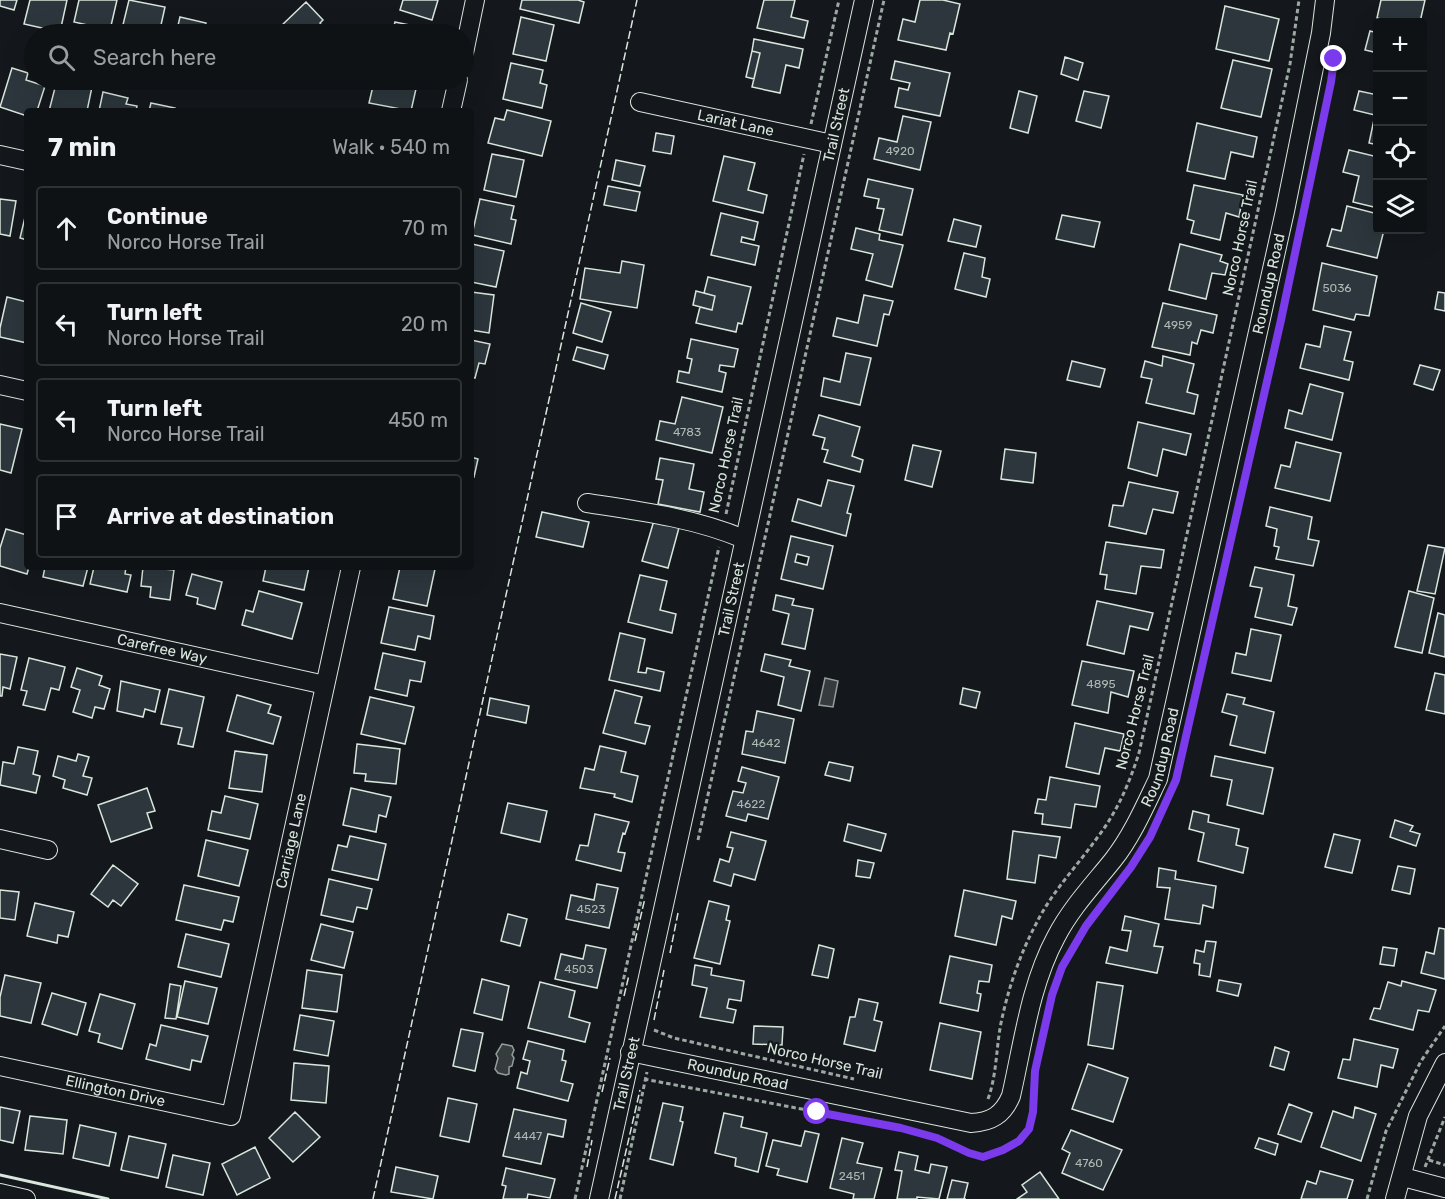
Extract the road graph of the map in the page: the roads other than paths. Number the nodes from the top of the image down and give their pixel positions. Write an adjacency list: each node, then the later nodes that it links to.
1 (475, 0): 4 (street)
2 (864, 0): 8 (street, Trail Street)
3 (1325, 0): 20 (street, Roundup Road)
4 (470, 24)
5 (456, 90): 7 (street)
6 (640, 102): 8 (street, Lariat Lane)
7 (452, 108)
8 (832, 144): 14 (street, Trail Street)
9 (0, 155): 10 (street)
10 (24, 160)
11 (0, 385): 12 (street)
12 (24, 390)
13 (587, 503): 14 (street)
14 (744, 538): 20 (street, Trail Street)
15 (350, 570): 17 (street, Carriage Lane)
16 (0, 613): 17 (street, Carefree Way)
17 (325, 685): 23 (street, Carriage Lane)
18 (0, 839): 19 (street)
19 (48, 850)
20 (630, 1052): 28 (street, Trail Street)
21 (1445, 1064): 24 (street)
22 (0, 1066): 23 (street, Ellington Drive)
23 (231, 1116)
24 (1410, 1178): 25 (street); 29 (street)
25 (1445, 1188)
26 (0, 1194): 27 (street)
27 (27, 1199)
28 (599, 1199)
29 (1395, 1199)

